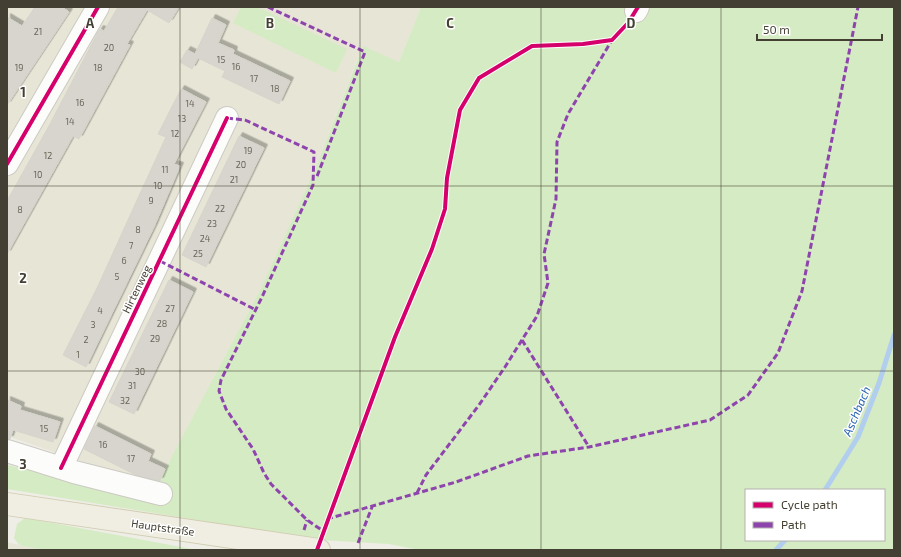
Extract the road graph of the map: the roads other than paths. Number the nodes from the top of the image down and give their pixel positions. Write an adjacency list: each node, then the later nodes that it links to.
1 (98, 7): 3 (street)
2 (227, 118): 5 (street, Hirtenweg)
3 (7, 164)
4 (7, 451): 5 (street)
5 (61, 468): 6 (street)
6 (161, 494)
7 (7, 504): 8 (main road, Hauptstraße)
8 (319, 550)

